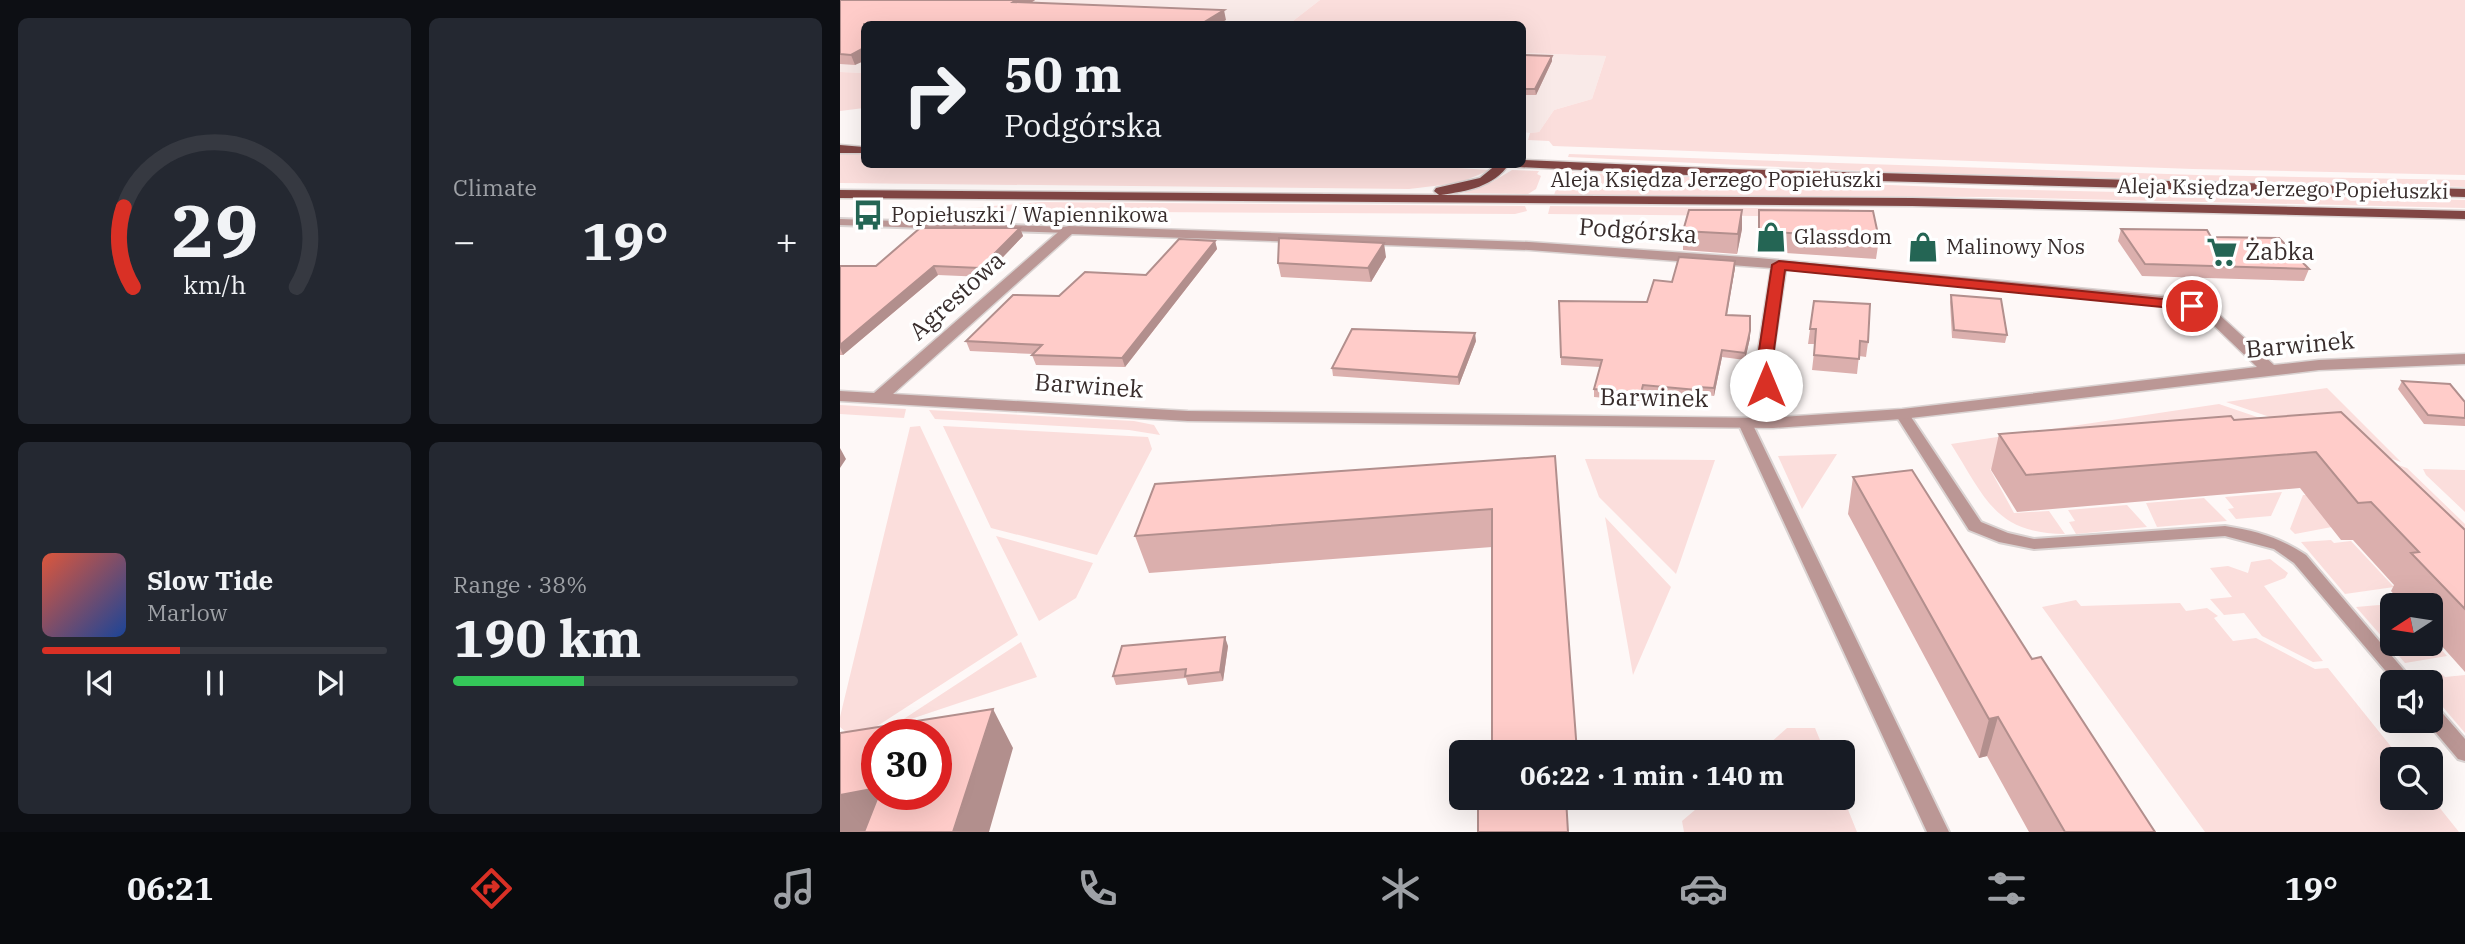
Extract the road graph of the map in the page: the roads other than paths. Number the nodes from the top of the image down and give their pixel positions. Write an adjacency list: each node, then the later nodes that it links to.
1 (840, 137): 2 (main road)
2 (861, 138)
3 (840, 149): 4 (main road)
4 (861, 150)
5 (1526, 164): 7 (main road, Aleja Księdza Jerzego Popiełuszki)
6 (1500, 168): 9 (main road)
7 (2465, 193)
8 (840, 194): 9 (main road, Aleja Księdza Jerzego Popiełuszki)
9 (1398, 198): 10 (main road, Aleja Księdza Jerzego Popiełuszki)
10 (2465, 215)
11 (840, 222): 12 (lane)
12 (1069, 230): 13 (street, Podgórska); 17 (street, Agrestowa)
13 (1779, 265): 15 (street, Podgórska); 20 (street)
14 (2465, 359): 15 (street, Barwinek)
15 (2270, 371): 18 (street, Barwinek)
16 (840, 396): 17 (street, Barwinek)
17 (878, 398): 19 (street, Barwinek)
18 (1902, 414): 20 (street, Barwinek); 21 (lane)
19 (1745, 423): 20 (street, Barwinek); 24 (lane)
20 (1773, 423)
21 (2395, 670)
22 (2443, 727): 23 (lane)
23 (2465, 753)
24 (1938, 832)

